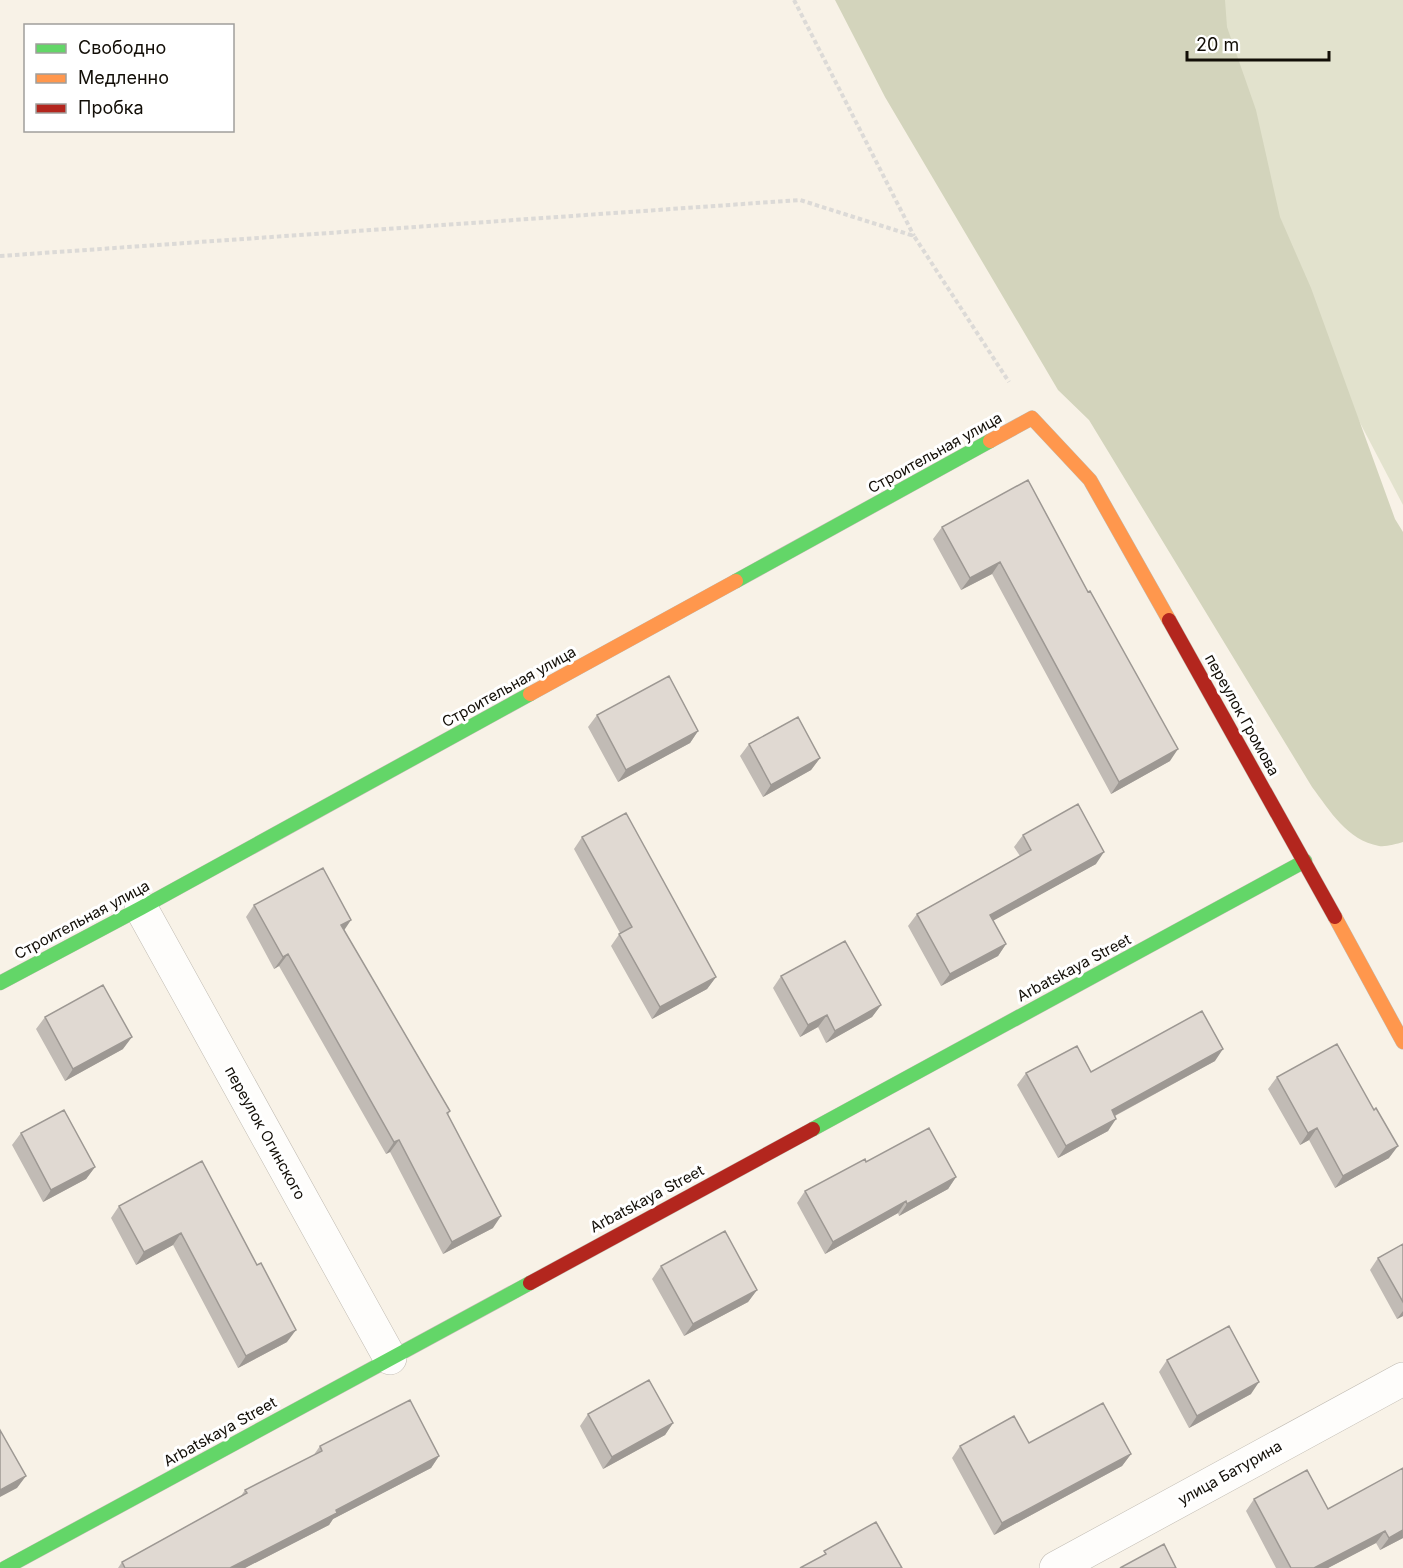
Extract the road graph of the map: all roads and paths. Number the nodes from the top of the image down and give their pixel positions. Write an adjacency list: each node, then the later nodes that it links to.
1 (794, 0): 2 (path)
2 (914, 236): 3 (path); 4 (path)
3 (0, 256)
4 (1032, 418): 5 (street, переулок Громова); 6 (street, Строительная улица)
5 (1305, 861): 8 (street, переулок Громова); 9 (street, Arbatskaya Street)
6 (141, 908): 7 (street, Строительная улица); 9 (street, переулок Огинского)
7 (0, 983)
8 (1403, 1042)
9 (390, 1358): 11 (street, Arbatskaya Street)
10 (1403, 1379): 12 (street, улица Батурина)
11 (5, 1568)
12 (1056, 1568)

